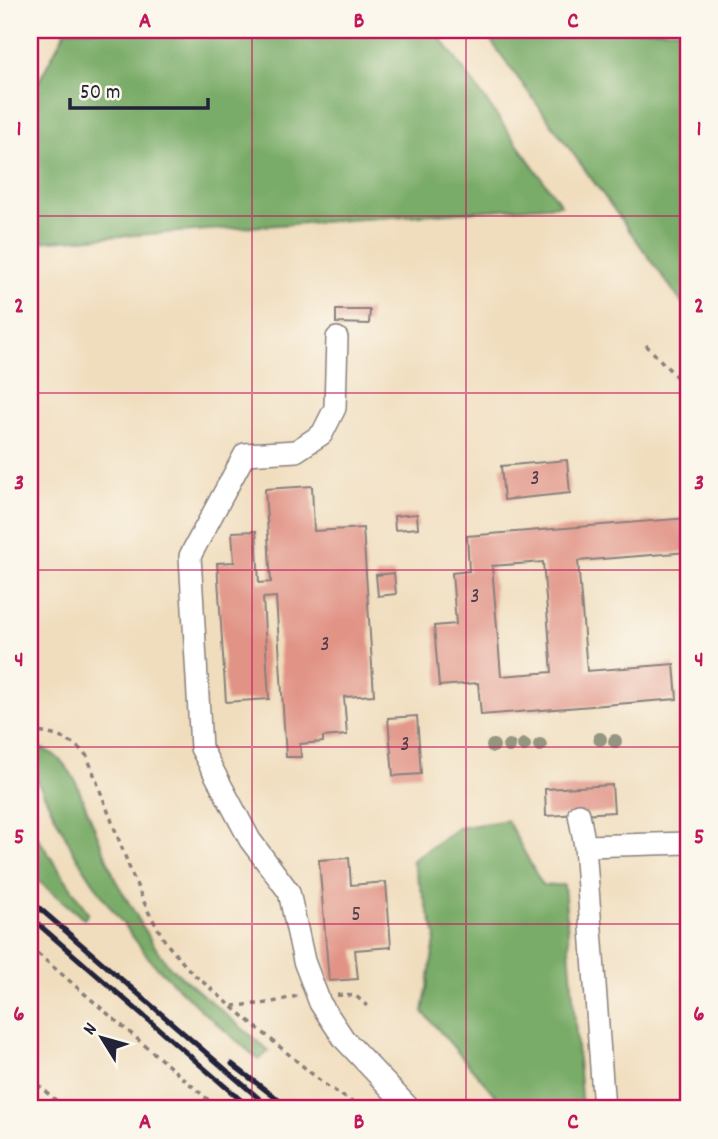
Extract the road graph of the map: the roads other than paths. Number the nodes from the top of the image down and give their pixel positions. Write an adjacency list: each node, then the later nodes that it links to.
1 (337, 338): 5 (lane)
2 (579, 814): 4 (lane)
3 (688, 843): 4 (lane)
4 (584, 846): 6 (lane)
5 (410, 1109)
6 (604, 1109)

